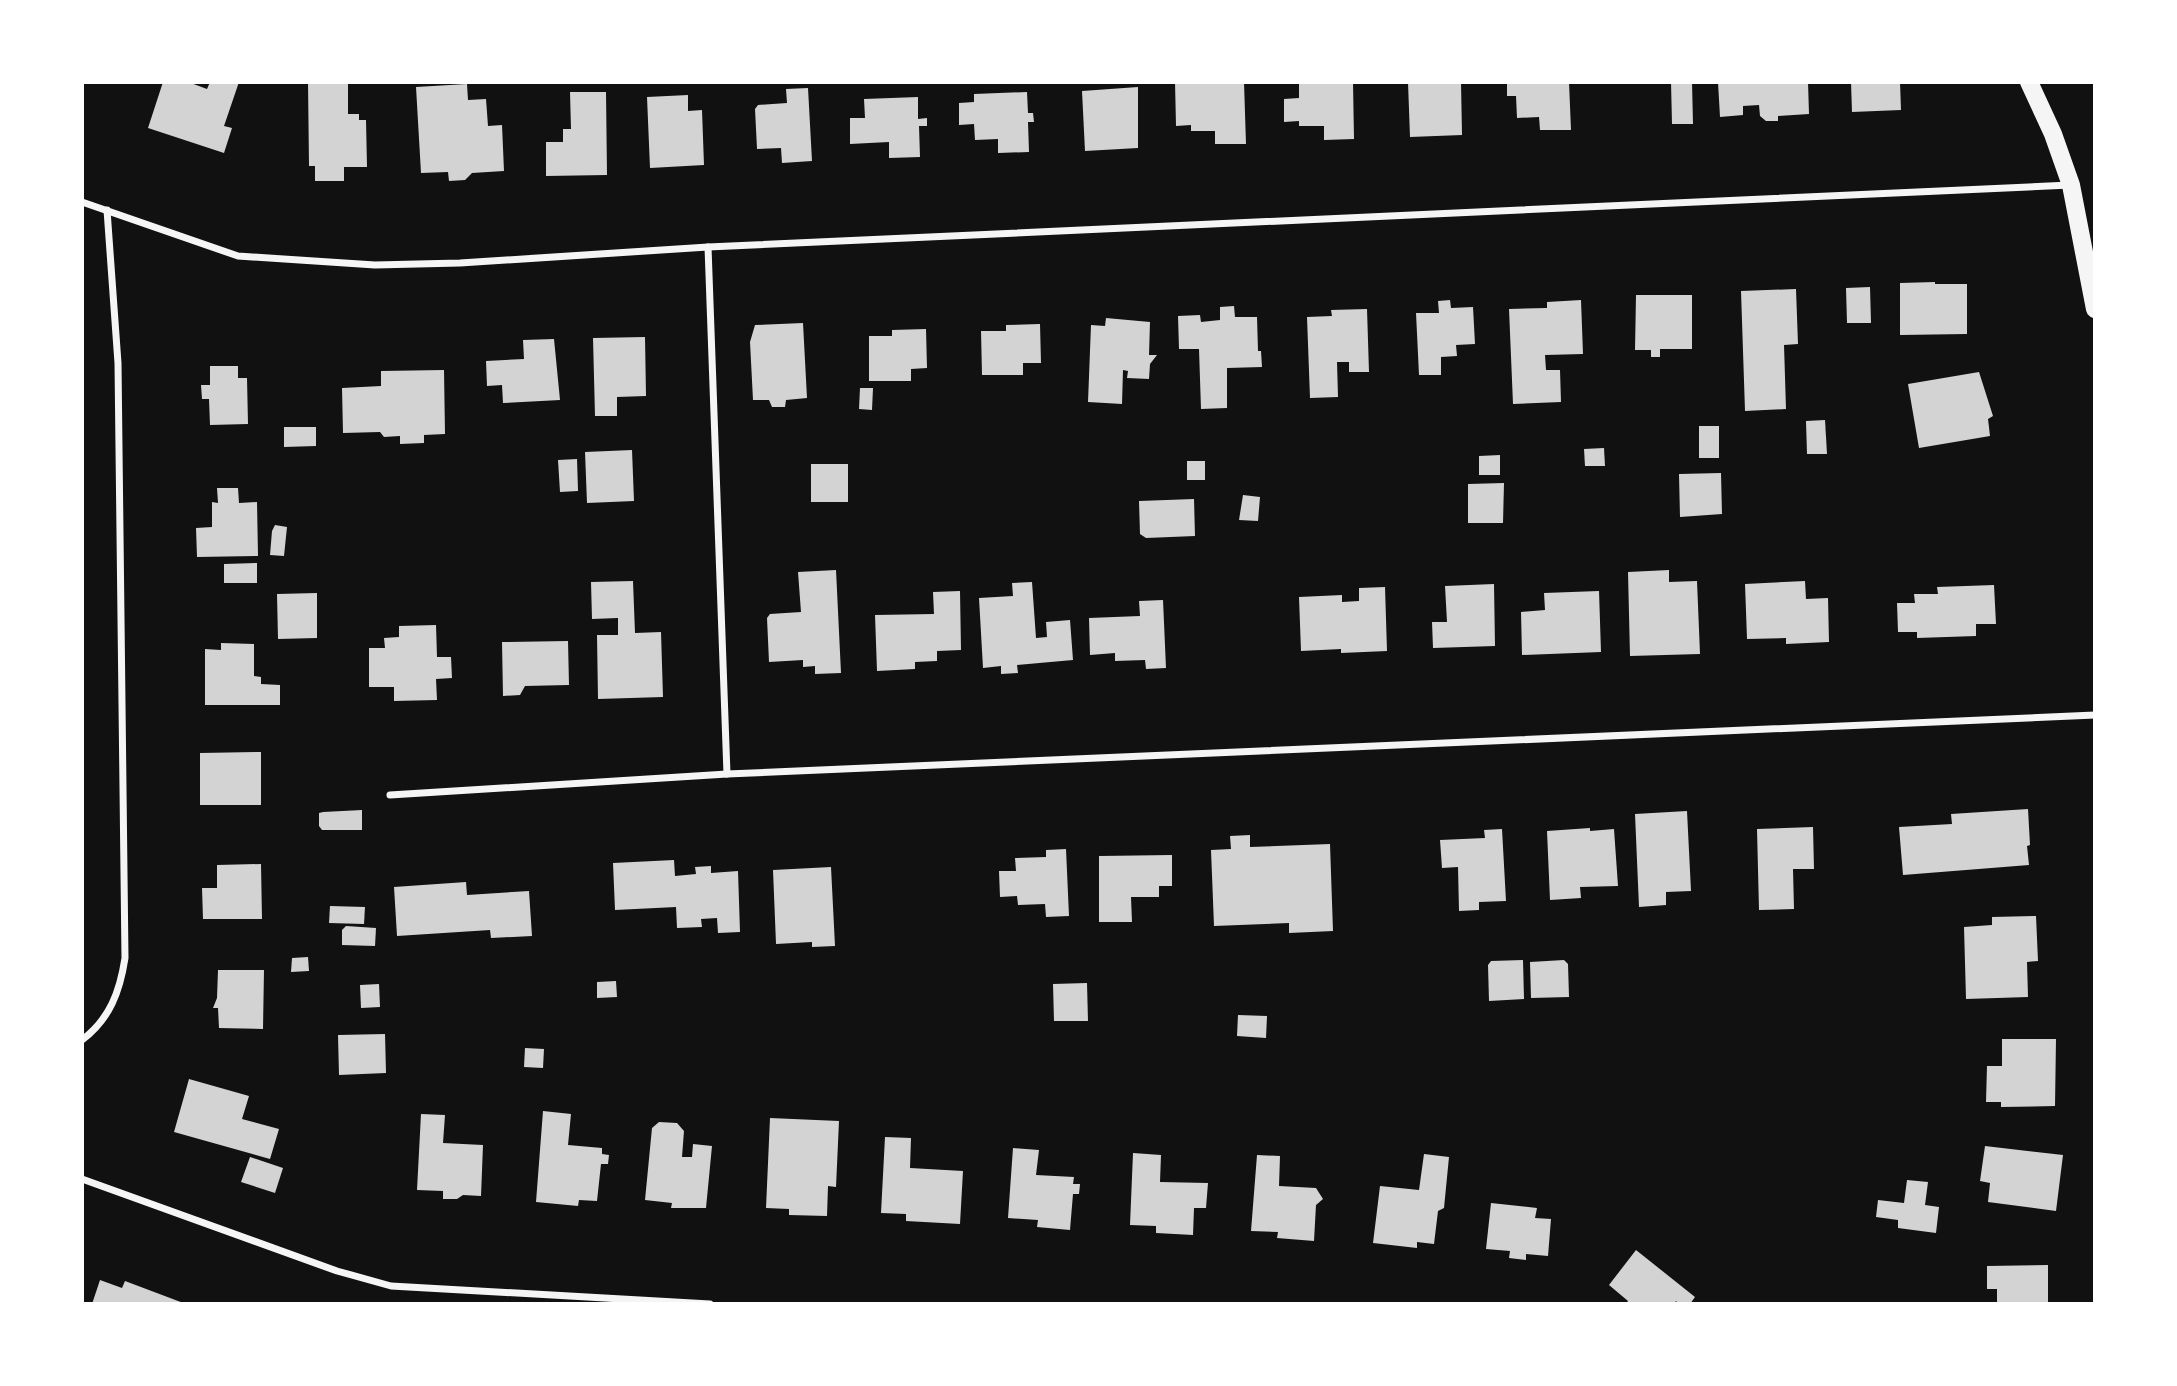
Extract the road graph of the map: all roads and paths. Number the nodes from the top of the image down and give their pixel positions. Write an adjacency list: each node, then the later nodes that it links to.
1 (2029, 82): 2 (main road)
2 (2071, 185): 5 (street); 6 (main road)
3 (82, 202): 4 (street)
4 (107, 210): 5 (street); 10 (street)
5 (708, 247): 8 (street)
6 (2095, 309)
7 (2095, 715): 8 (street)
8 (727, 774): 9 (street)
9 (390, 795)
10 (82, 1040)
11 (82, 1179): 12 (street)
12 (710, 1304)

